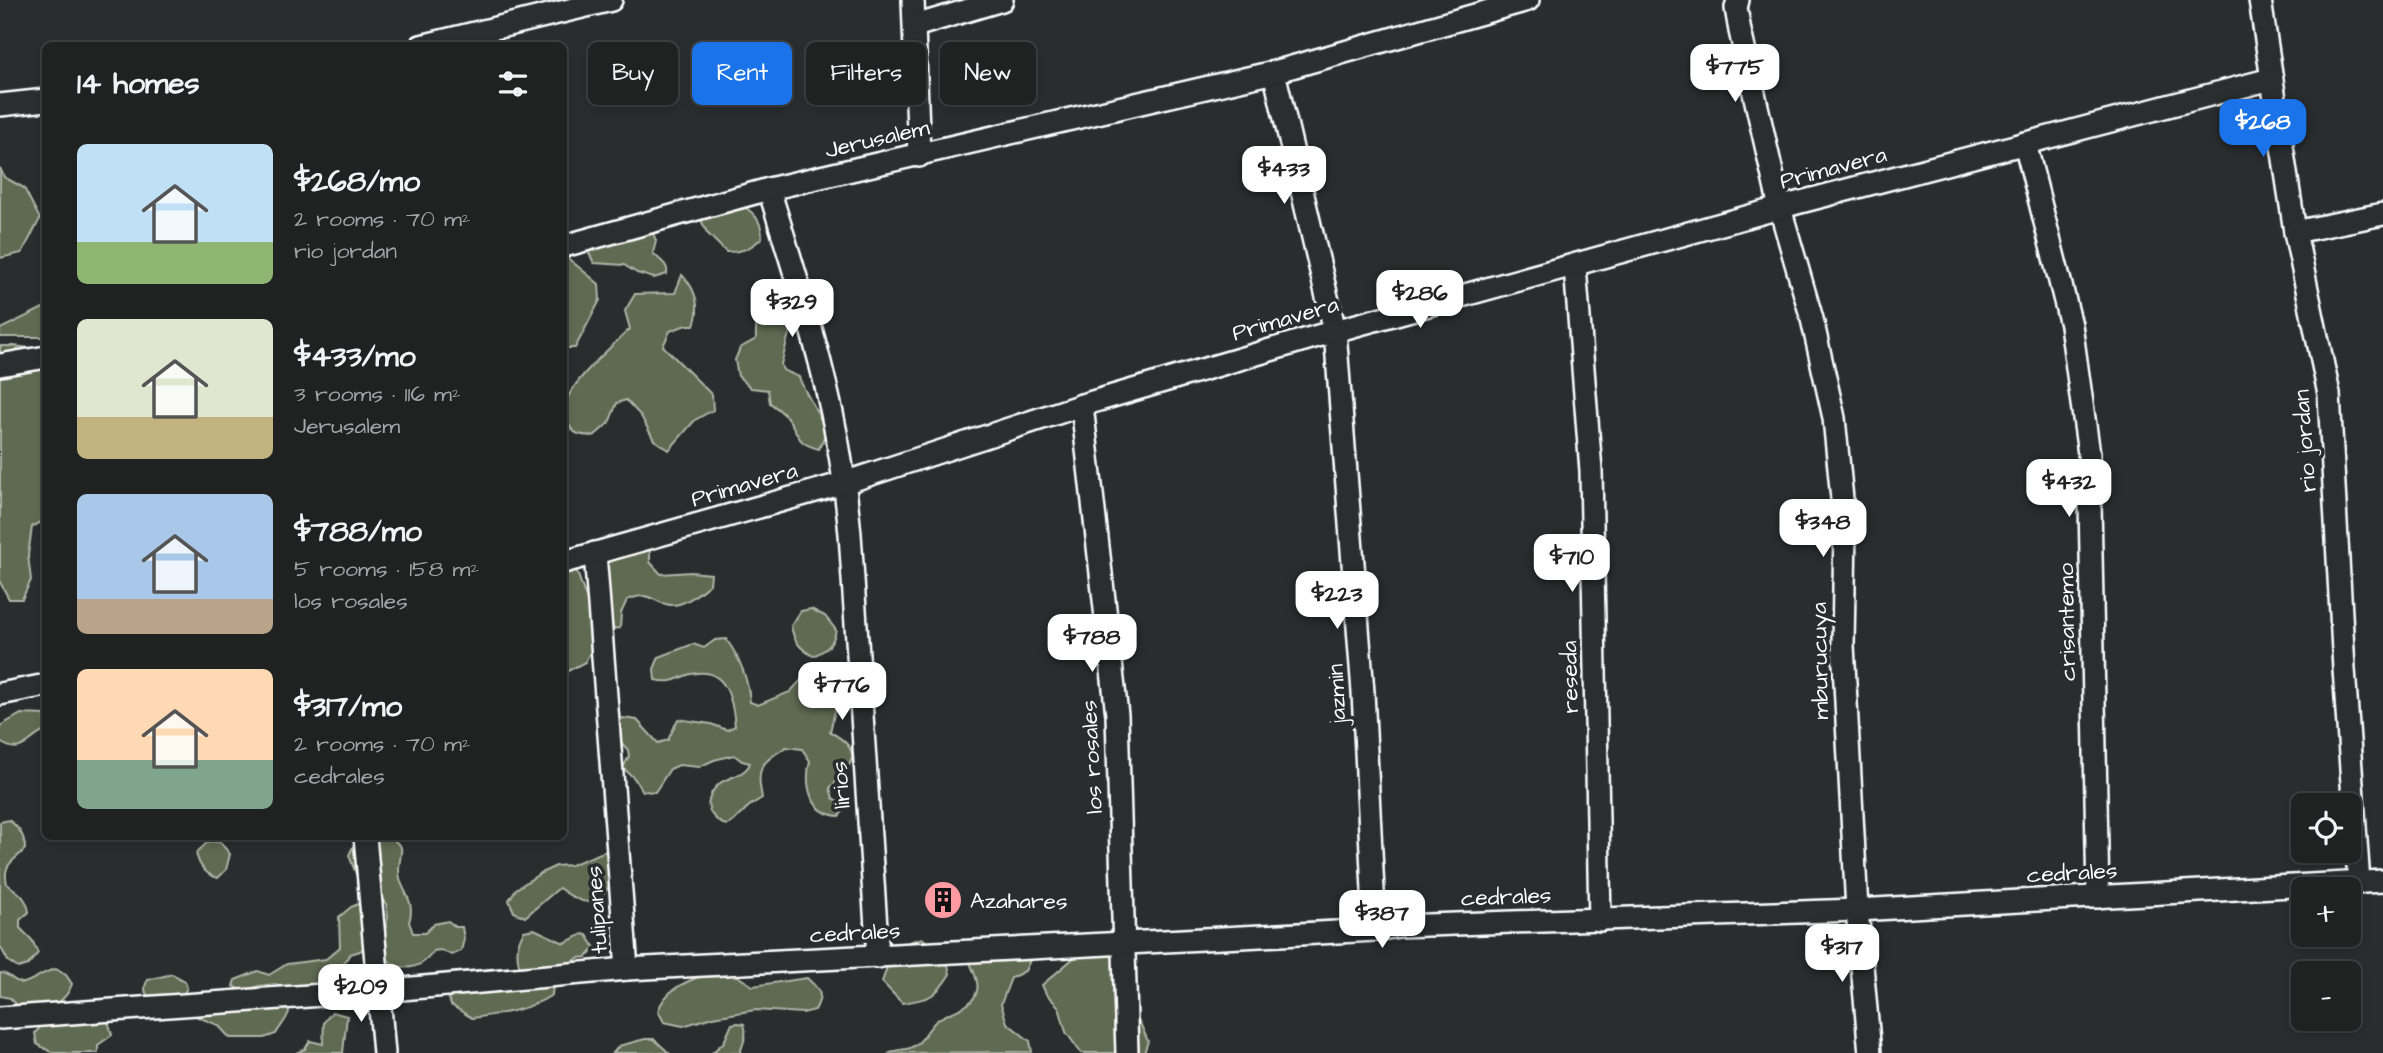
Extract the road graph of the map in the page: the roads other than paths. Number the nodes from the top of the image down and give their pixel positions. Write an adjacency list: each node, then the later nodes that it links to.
1 (611, 0): 8 (street)
2 (913, 0): 7 (street)
3 (1002, 0): 7 (street)
4 (1528, 0): 9 (street, Jerusalem)
5 (1738, 0): 16 (street, mburucuya)
6 (2260, 0): 10 (street, rio jordan)
7 (915, 26): 14 (street)
8 (438, 42)
9 (1274, 72): 14 (street, Jerusalem); 21 (street, jazmin)
10 (2272, 79): 13 (street, Primavera); 18 (street, rio jordan)
11 (42, 100): 12 (street)
12 (0, 105)
13 (2025, 143): 16 (street, Primavera); 35 (street, crisantemo)
14 (919, 156): 15 (street, Jerusalem)
15 (769, 189): 19 (street, Jerusalem); 25 (street, lirios)
16 (1780, 208): 20 (street, Primavera); 36 (street, mburucuya)
17 (2383, 214): 18 (street)
18 (2295, 232): 31 (street, rio jordan)
19 (567, 245)
20 (1574, 266): 21 (street, Primavera); 37 (street, reseda)
21 (1335, 331): 24 (street, Primavera); 38 (street, jazmin)
22 (42, 358): 23 (street)
23 (0, 365)
24 (1082, 405): 25 (street, Primavera); 39 (street, los rosales)
25 (844, 483): 26 (street, Primavera); 40 (street, lirios)
26 (595, 554): 27 (street, Primavera); 41 (street, tulipanes)
27 (567, 561)
28 (42, 686): 29 (street)
29 (0, 694)
30 (365, 840): 42 (street)
31 (2359, 877)
32 (2383, 881): 33 (street, cedrales)
33 (2361, 883)
34 (2291, 887): 35 (street, cedrales)
35 (2098, 897): 36 (street, cedrales)
36 (1857, 911): 37 (street, cedrales); 46 (street, mburucuya)
37 (1601, 919): 38 (street, cedrales)
38 (1375, 930): 39 (street, cedrales)
39 (1124, 942): 40 (street, cedrales); 45 (street, los rosales)
40 (878, 957): 41 (street, cedrales)
41 (627, 969): 42 (street, cedrales)
42 (380, 992): 43 (street, cedrales); 44 (street)
43 (0, 1018)
44 (384, 1053)
45 (1127, 1053)
46 (1870, 1053)

